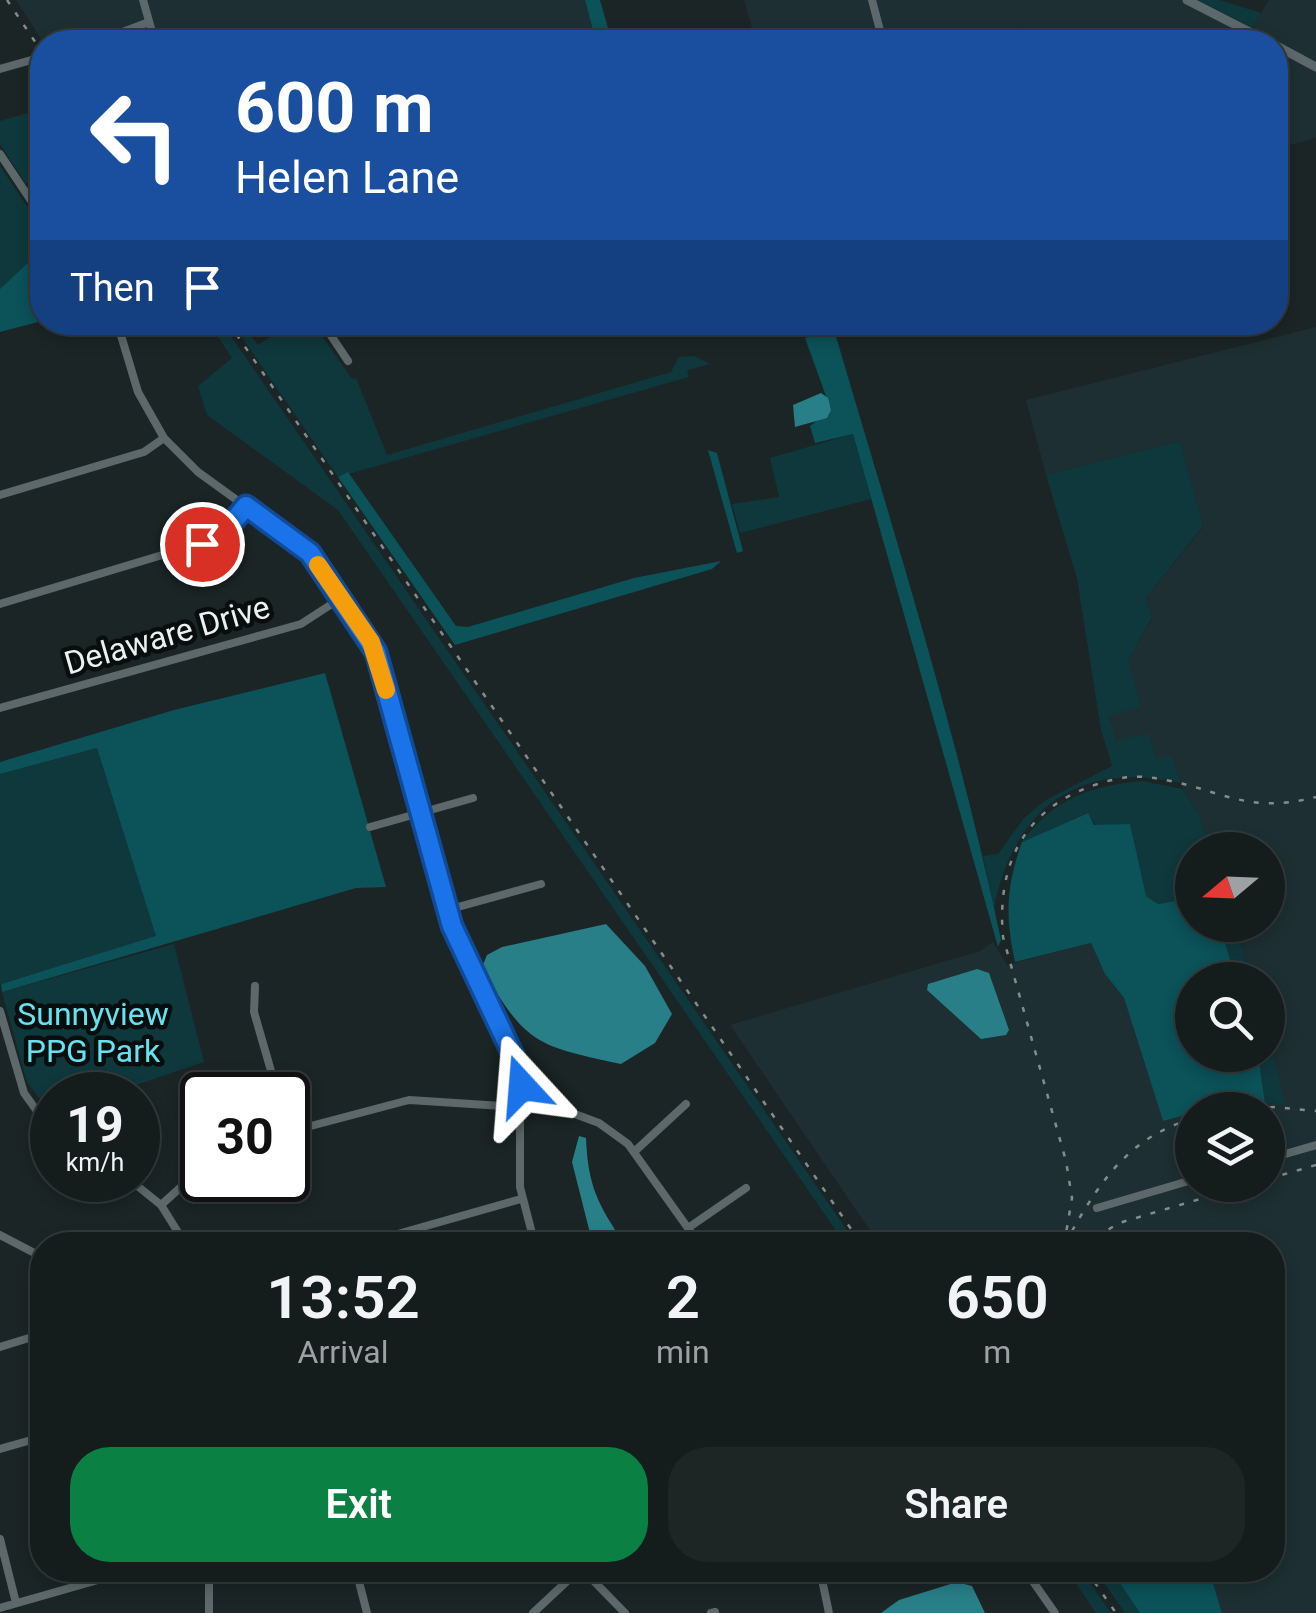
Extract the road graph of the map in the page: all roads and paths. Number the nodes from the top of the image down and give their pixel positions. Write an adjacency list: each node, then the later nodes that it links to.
1 (143, 0): 4 (street)
2 (872, 0): 7 (street)
3 (1187, 0): 8 (street)
4 (150, 22): 5 (street); 6 (street)
5 (128, 30)
6 (152, 30)
7 (881, 30)
8 (1245, 30)
9 (1288, 53): 11 (street)
10 (30, 60): 12 (street)
11 (1316, 68)
12 (0, 69)
13 (0, 154): 14 (street)
14 (30, 199)
15 (121, 335): 18 (street)
16 (331, 335): 17 (street)
17 (348, 361)
18 (164, 438): 19 (street); 20 (street)
19 (0, 495)
20 (246, 506): 21 (street); 22 (street)
21 (341, 598): 23 (street, Delaware Drive); 25 (street)
22 (0, 604)
23 (0, 708)
24 (474, 798): 25 (street)
25 (420, 813): 26 (street); 28 (street)
26 (370, 827)
27 (541, 884): 28 (street)
28 (447, 910): 36 (street)
29 (254, 986): 33 (street)
30 (0, 1011): 31 (street)
31 (1, 1022): 32 (street)
32 (3, 1040): 34 (street)
33 (271, 1072)
34 (30, 1101)
35 (686, 1104): 39 (street)
36 (523, 1106): 37 (street); 39 (street); 44 (street)
37 (310, 1125)
38 (1316, 1145): 40 (street)
39 (634, 1152): 48 (street)
40 (1285, 1154)
41 (1175, 1185): 47 (street)
42 (180, 1187): 46 (street)
43 (746, 1188): 48 (street)
44 (521, 1199): 50 (street); 51 (street)
45 (158, 1202): 46 (street)
46 (161, 1204): 49 (street)
47 (1096, 1208)
48 (688, 1228): 52 (street)
49 (178, 1232)
50 (405, 1232)
51 (531, 1232)
52 (691, 1232)
53 (0, 1234): 54 (street)
54 (30, 1250)
55 (30, 1338): 56 (street)
56 (0, 1347)
57 (30, 1440): 58 (street)
58 (0, 1449)
59 (0, 1540): 67 (street)
60 (90, 1582): 67 (street)
61 (209, 1582): 69 (street)
62 (359, 1582): 70 (street)
63 (568, 1582): 71 (street)
64 (594, 1582): 72 (street)
65 (823, 1582): 73 (street)
66 (1033, 1582): 74 (street)
67 (16, 1603): 68 (street)
68 (0, 1608)
69 (209, 1613)
70 (367, 1613)
71 (533, 1613)
72 (626, 1613)
73 (829, 1613)
74 (1055, 1613)

